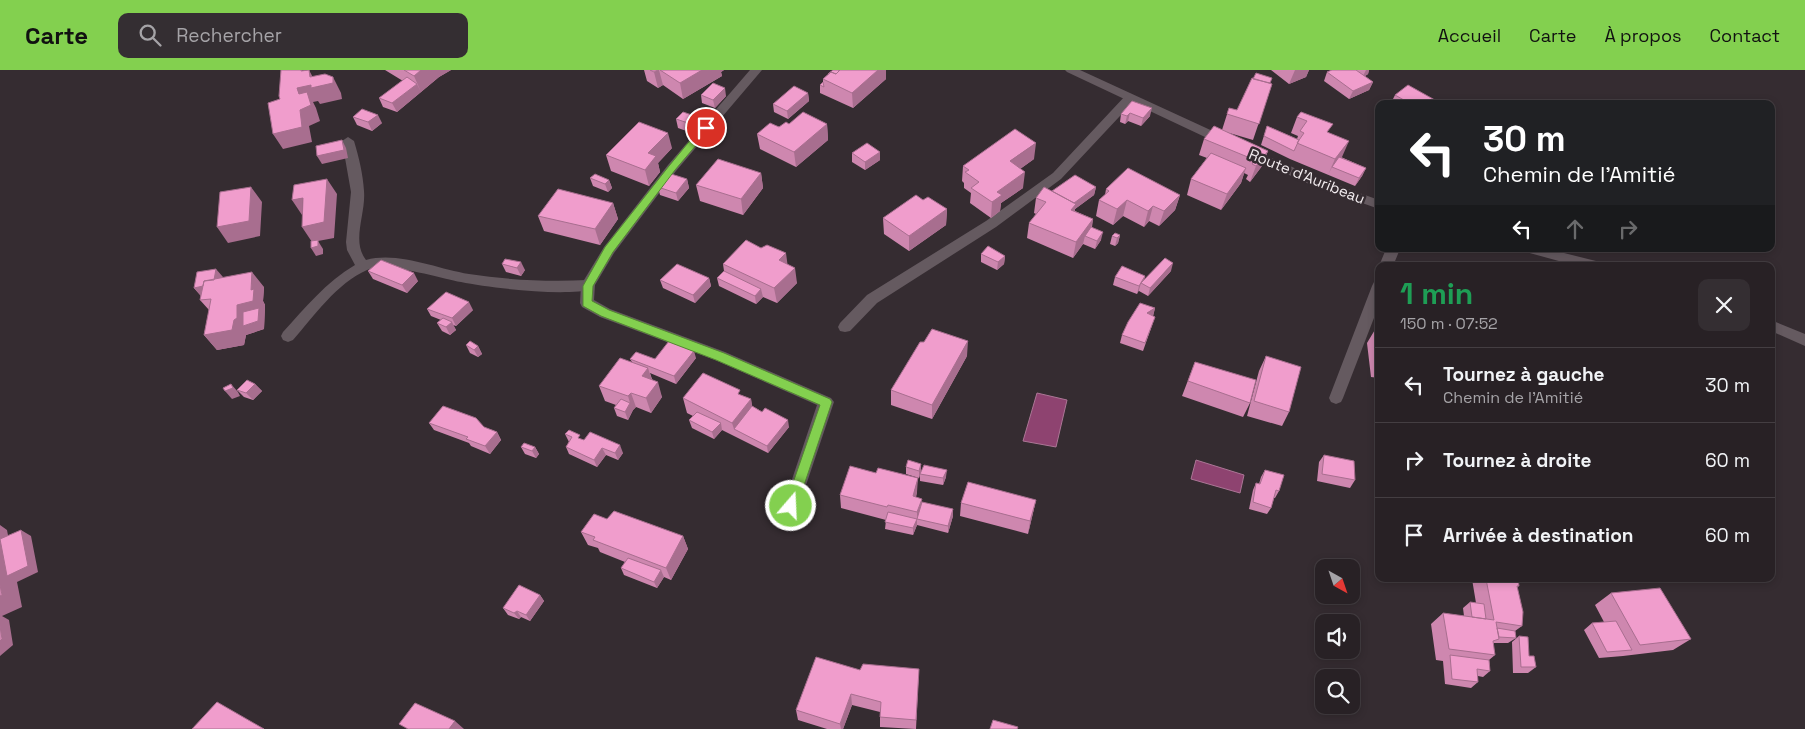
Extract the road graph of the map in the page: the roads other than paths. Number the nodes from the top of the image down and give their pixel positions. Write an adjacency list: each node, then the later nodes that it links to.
1 (756, 70): 9 (street)
2 (1071, 70): 3 (street, Route d'Auribeau)
3 (1130, 98): 5 (street, Route d'Auribeau); 11 (street)
4 (348, 141): 8 (street)
5 (1375, 204)
6 (1542, 252): 7 (street)
7 (1581, 262)
8 (363, 266): 9 (street); 13 (street)
9 (588, 286): 16 (street)
10 (1375, 296): 15 (street)
11 (845, 327)
12 (1775, 327): 14 (street)
13 (288, 336)
14 (1805, 340)
15 (1336, 398)
16 (791, 506)

